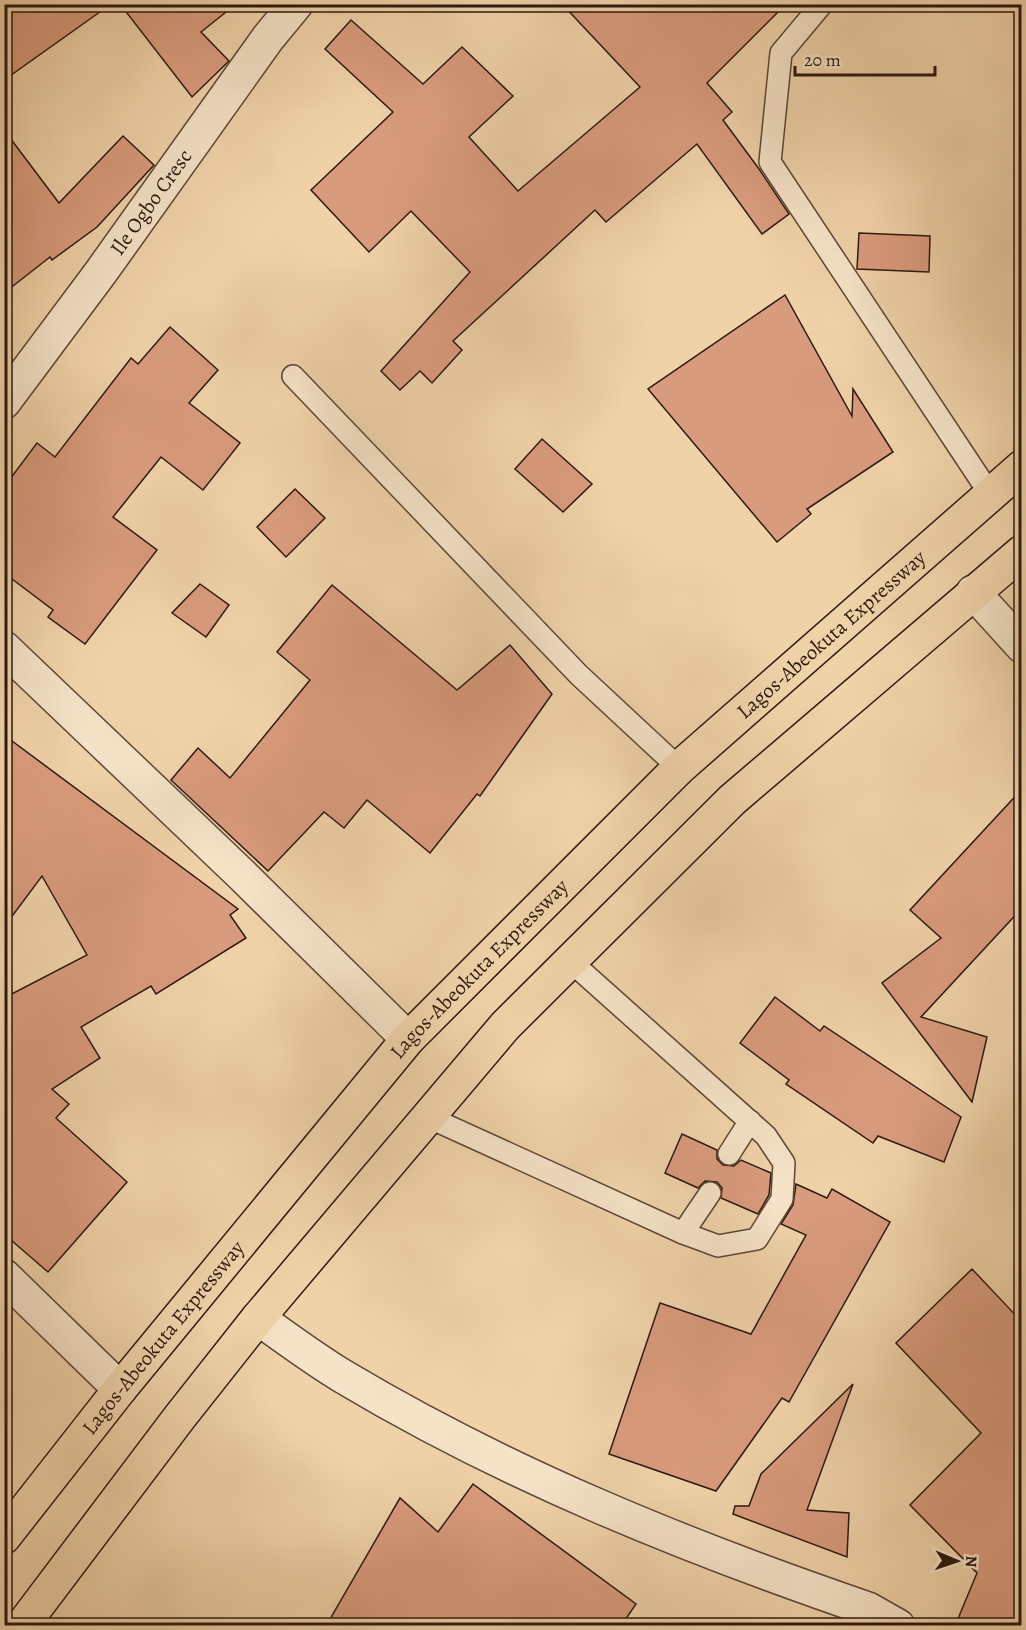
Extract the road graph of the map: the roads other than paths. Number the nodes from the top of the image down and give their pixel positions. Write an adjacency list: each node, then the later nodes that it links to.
1 (296, 4): 4 (street, Ile Ogbo Cresc)
2 (822, 4): 6 (lane)
3 (293, 376): 11 (lane)
4 (4, 402)
5 (1022, 467): 6 (highway, Lagos-Abeokuta Expressway)
6 (990, 494): 11 (highway, Lagos-Abeokuta Expressway)
7 (1022, 552): 8 (highway)
8 (973, 592): 9 (street); 12 (highway)
9 (1022, 646)
10 (4, 648): 13 (street)
11 (679, 768): 13 (highway, Lagos-Abeokuta Expressway)
12 (569, 960): 14 (highway); 15 (lane)
13 (408, 1039): 21 (highway, Lagos-Abeokuta Expressway)
14 (428, 1117): 18 (lane); 20 (highway)
15 (750, 1121): 16 (lane); 18 (lane)
16 (729, 1155)
17 (710, 1193): 18 (lane)
18 (683, 1233)
19 (4, 1276): 21 (street)
20 (258, 1318): 23 (highway); 24 (street)
21 (120, 1389): 22 (highway, Lagos-Abeokuta Expressway)
22 (4, 1537)
23 (22, 1626)
24 (898, 1626)

